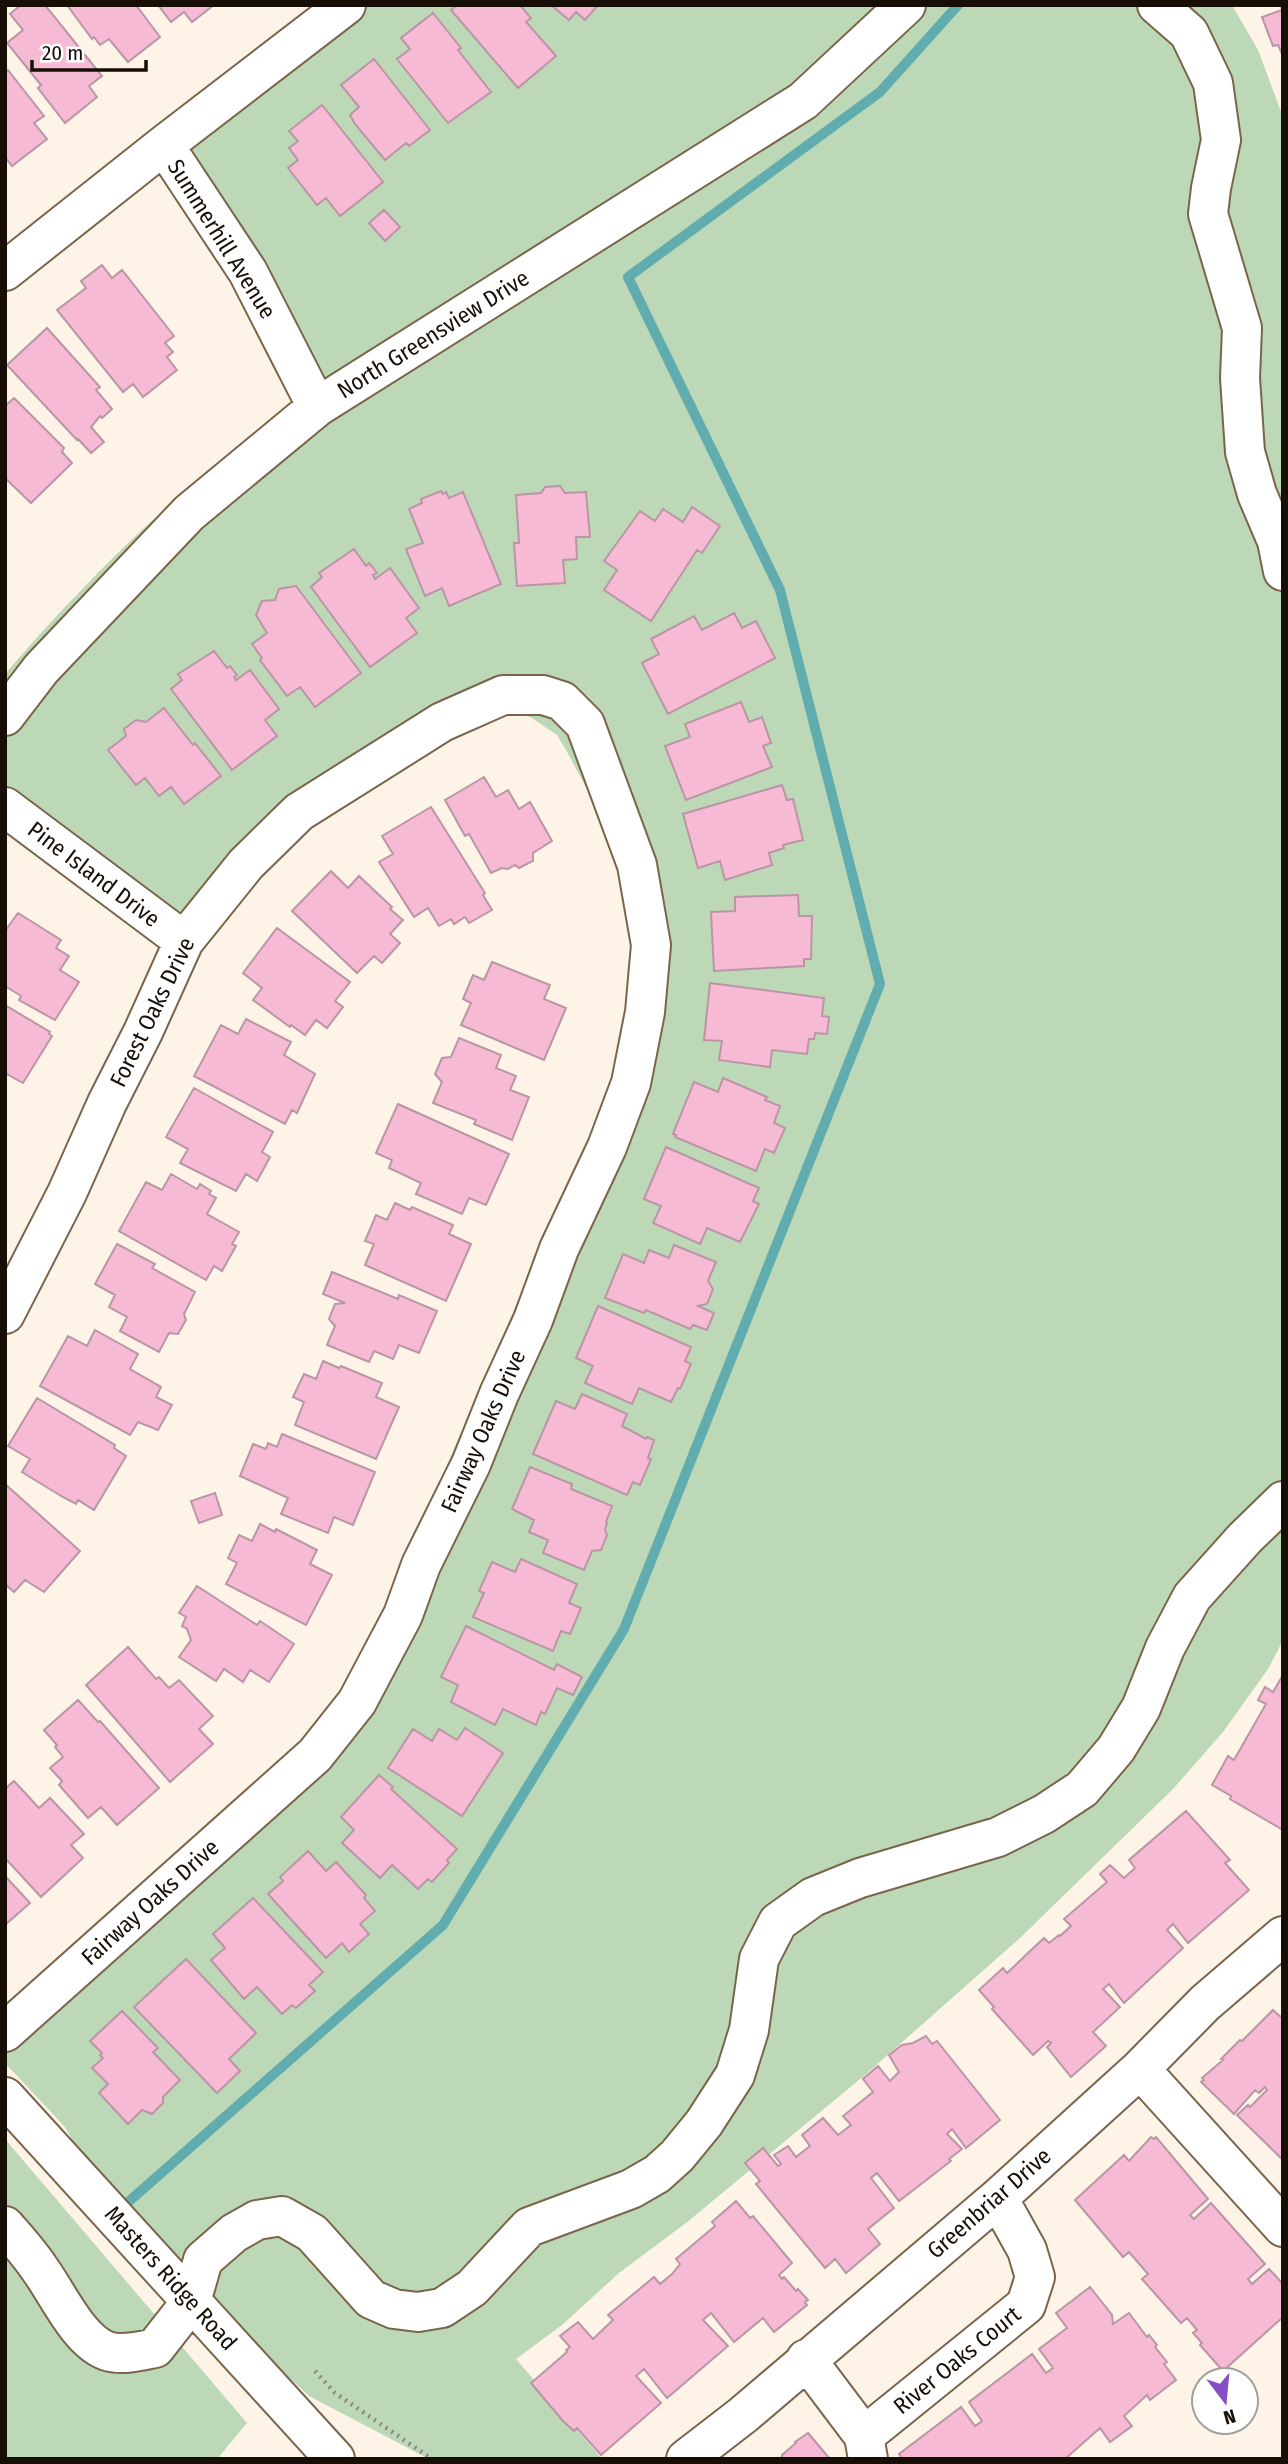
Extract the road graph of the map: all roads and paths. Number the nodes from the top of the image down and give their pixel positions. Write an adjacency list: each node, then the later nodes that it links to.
1 (345, 5): 4 (street)
2 (906, 5): 6 (street, North Greensview Drive)
3 (1157, 5): 7 (street)
4 (164, 145): 5 (street); 6 (street, Summerhill Avenue)
5 (5, 271)
6 (317, 407): 9 (street, North Greensview Drive)
7 (1283, 571)
8 (562, 701): 11 (street, Forest Oaks Drive); 15 (street, Fairway Oaks Drive)
9 (5, 716)
10 (5, 807): 11 (street, Pine Island Drive)
11 (184, 941): 12 (street, Forest Oaks Drive)
12 (5, 1314)
13 (1283, 1501): 21 (street)
14 (1283, 1937): 16 (street, Greenbriar Drive)
15 (5, 2032)
16 (1140, 2069): 18 (street, Greenbriar Drive); 20 (street)
17 (5, 2097): 21 (street, Masters Ridge Road)
18 (998, 2198): 22 (street, Greenbriar Drive); 24 (street, River Oaks Court)
19 (5, 2225): 21 (street)
20 (1283, 2227)
21 (191, 2302): 25 (street, Masters Ridge Road)
22 (806, 2359): 24 (street, River Oaks Court); 27 (street, Greenbriar Drive)
23 (315, 2371): 26 (path)
24 (866, 2447)
25 (335, 2459)
26 (432, 2459)
27 (686, 2459)

